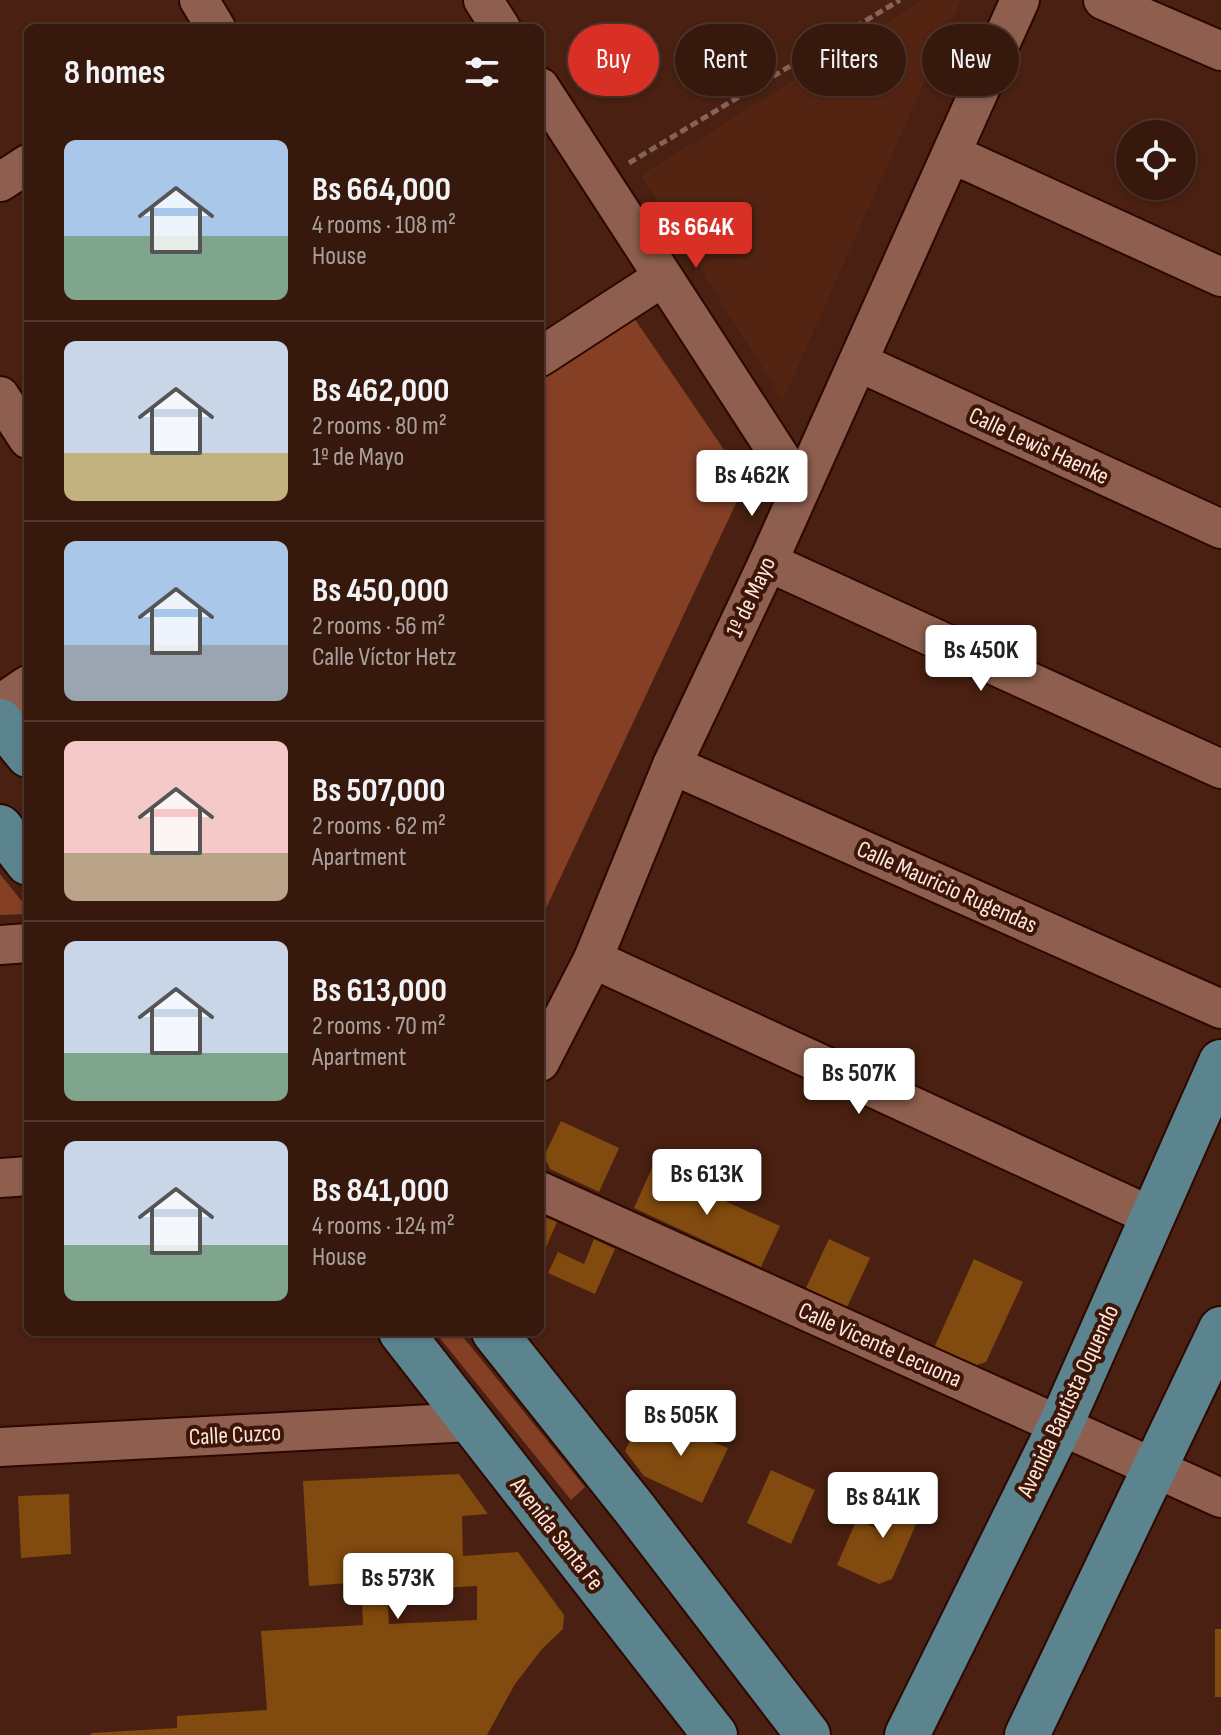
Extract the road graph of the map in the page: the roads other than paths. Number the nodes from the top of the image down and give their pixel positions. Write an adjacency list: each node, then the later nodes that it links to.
1 (199, 0): 5 (street)
2 (483, 0): 6 (street)
3 (1020, 0): 9 (street, 1º de Mayo)
4 (1103, 0): 7 (street)
5 (214, 24)
6 (498, 24)
7 (1221, 51)
8 (544, 93): 12 (street)
9 (952, 154): 13 (street); 15 (street, 1º de Mayo)
10 (24, 167): 11 (street)
11 (0, 182)
12 (663, 277): 14 (street); 16 (street)
13 (1221, 277)
14 (544, 354)
15 (858, 362): 16 (street, 1º de Mayo); 17 (street, Calle Lewis Haenke)
16 (799, 486): 18 (street, 1º de Mayo)
17 (1221, 529)
18 (768, 562): 23 (street, 1º de Mayo); 24 (street)
19 (24, 688): 20 (street)
20 (0, 704)
21 (0, 721): 22 (main road)
22 (24, 750)
23 (672, 765): 29 (street, 1º de Mayo); 30 (street, Calle Mauricio Rugendas)
24 (1221, 769)
25 (0, 827): 26 (main road)
26 (24, 858)
27 (24, 943): 28 (street)
28 (0, 945)
29 (593, 959): 31 (street, 1º de Mayo); 36 (street)
30 (1221, 1009)
31 (544, 1054)
32 (1221, 1062): 36 (main road, Avenida Bautista Oquendo)
33 (24, 1176): 34 (street)
34 (0, 1178)
35 (544, 1193): 41 (street, Calle Vicente Lecuona)
36 (1151, 1216): 41 (main road, Avenida Bautista Oquendo)
37 (1221, 1329): 43 (main road)
38 (404, 1336): 40 (main road, Avenida Santa Fe)
39 (497, 1336): 46 (main road)
40 (470, 1422): 42 (street, Calle Cuzco); 45 (main road, Avenida Santa Fe)
41 (1060, 1426): 43 (street, Calle Vicente Lecuona); 47 (main road, Avenida Bautista Oquendo)
42 (0, 1447)
43 (1154, 1469): 44 (street, Calle Vicente Lecuona); 48 (main road)
44 (1221, 1498)
45 (715, 1735)
46 (808, 1735)
47 (907, 1735)
48 (1027, 1735)

